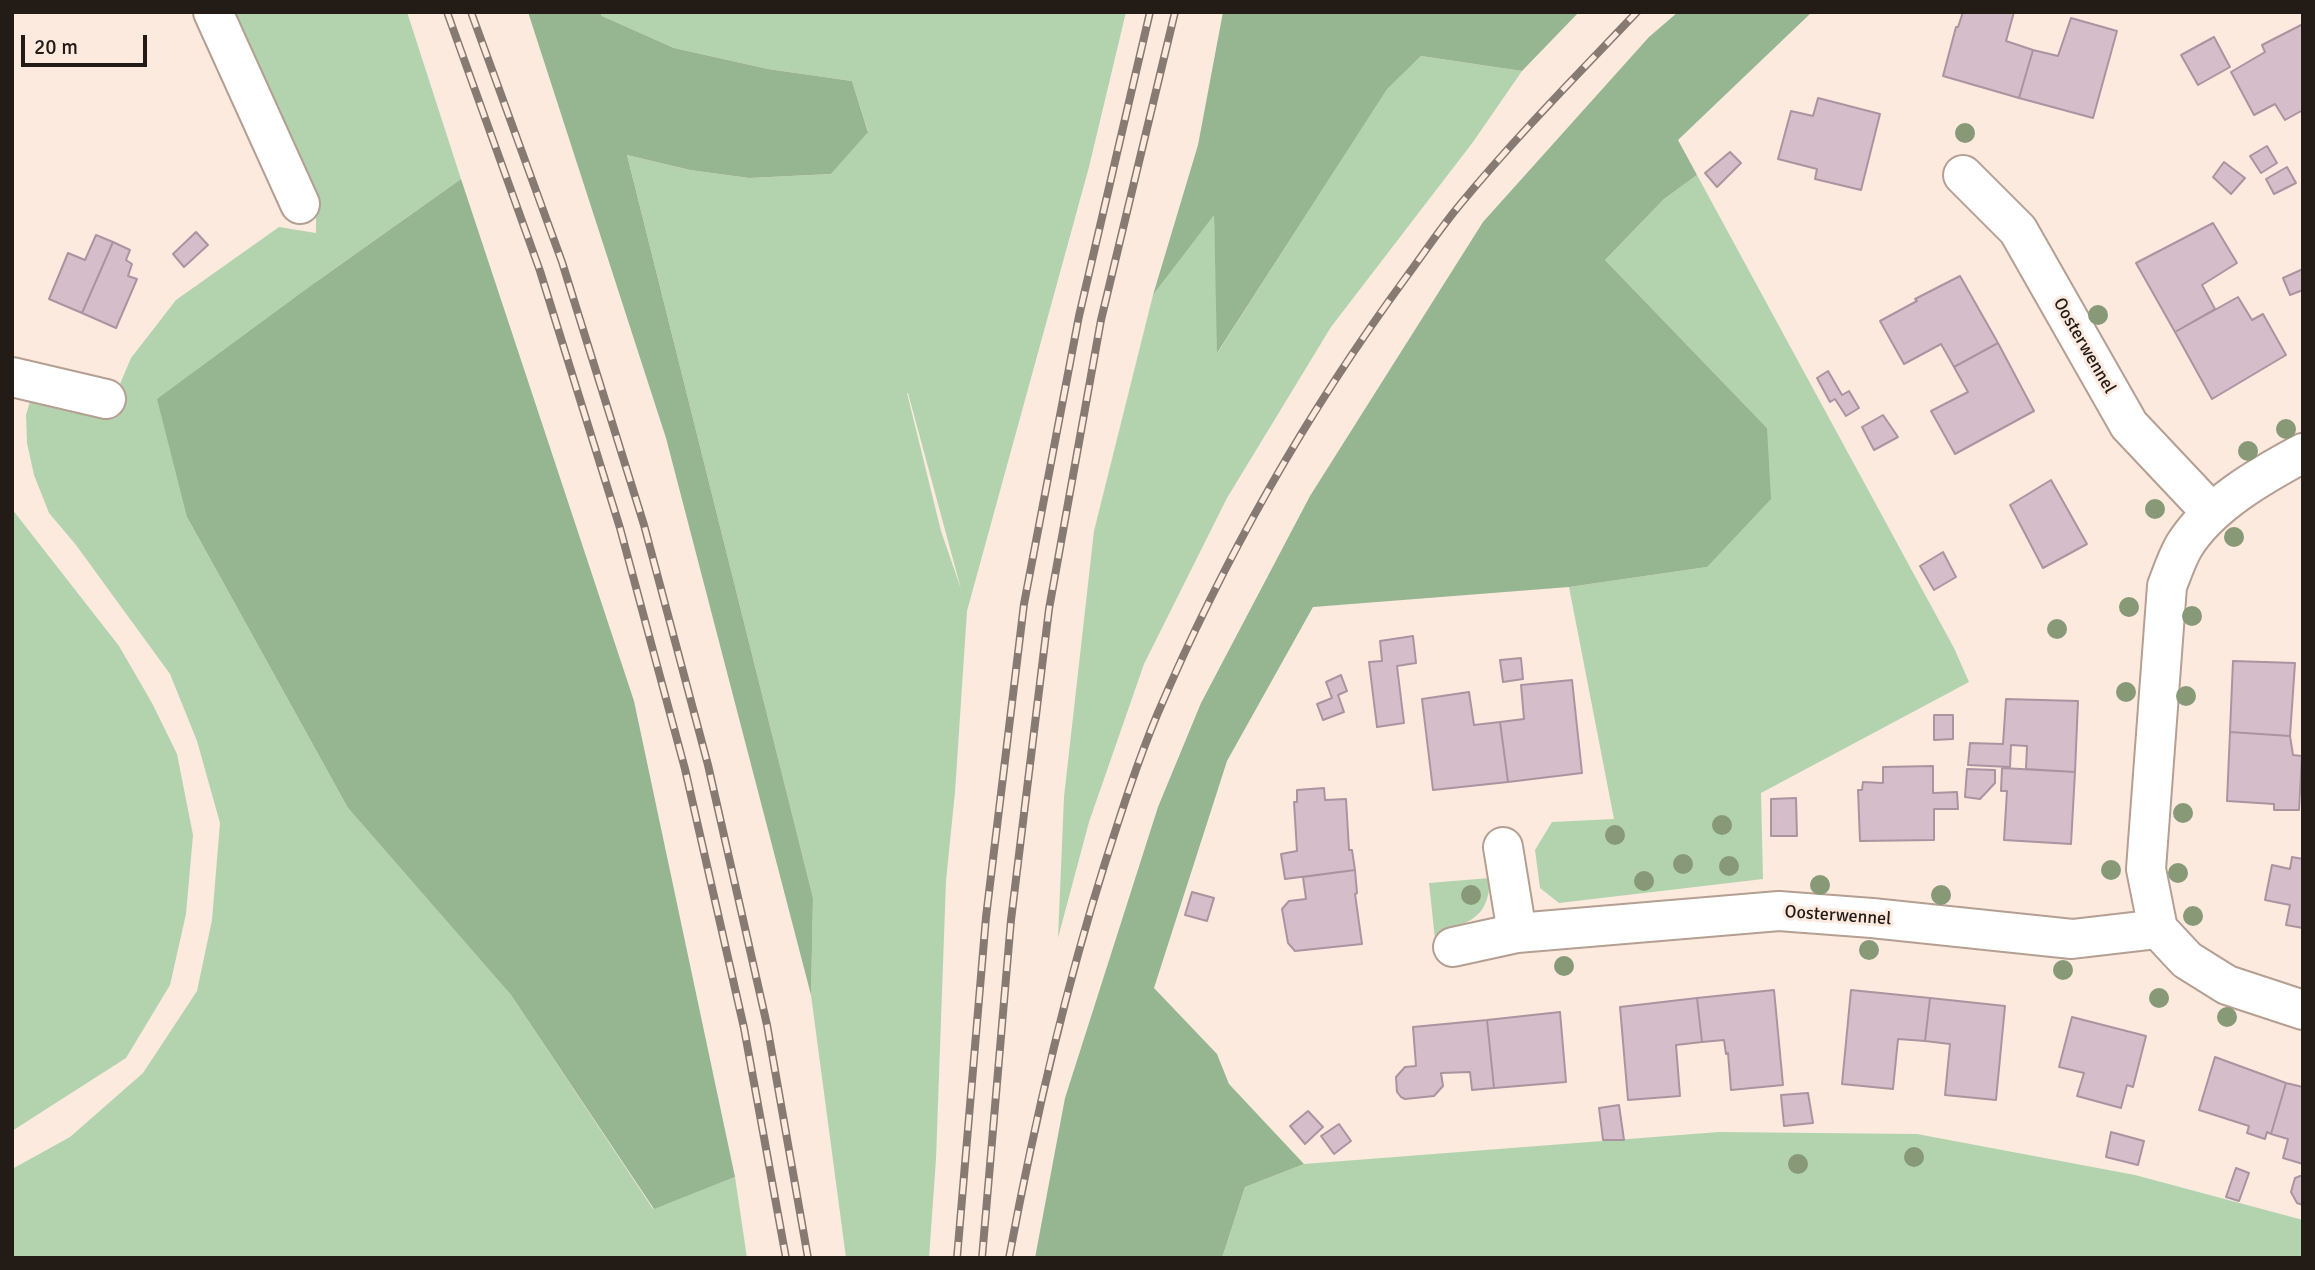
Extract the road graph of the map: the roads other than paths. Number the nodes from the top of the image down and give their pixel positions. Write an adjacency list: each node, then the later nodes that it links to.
1 (213, 12): 3 (street)
2 (1963, 175): 7 (street, Oosterwennel)
3 (300, 204)
4 (12, 377): 5 (street)
5 (106, 399)
6 (2303, 453): 7 (street)
7 (2211, 512): 9 (street)
8 (1503, 847): 10 (street)
9 (2158, 929): 10 (street, Oosterwennel); 12 (street)
10 (1517, 933): 11 (street, Oosterwennel)
11 (1453, 947)
12 (2303, 1010)

